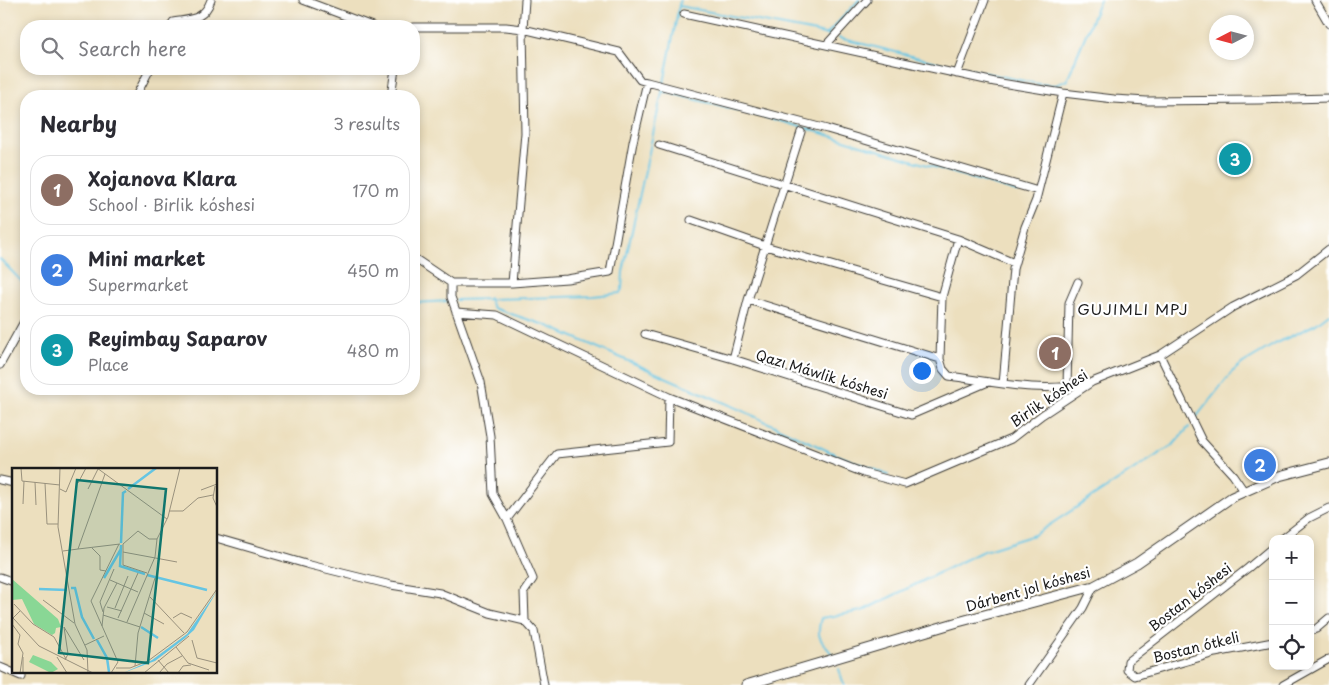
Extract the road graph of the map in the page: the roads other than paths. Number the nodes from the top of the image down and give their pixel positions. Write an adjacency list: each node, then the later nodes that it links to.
1 (211, 0): 8 (street)
2 (303, 0): 9 (street)
3 (525, 0): 12 (street)
4 (867, 0): 13 (street)
5 (985, 0): 14 (street)
6 (1315, 0): 10 (street)
7 (684, 14): 13 (street)
8 (186, 20)
9 (356, 20)
10 (1329, 24)
11 (420, 27): 12 (street)
12 (523, 29): 17 (street); 34 (street)
13 (826, 45): 14 (street)
14 (957, 74): 20 (street)
15 (147, 75): 18 (street)
16 (394, 75): 19 (street)
17 (647, 82): 25 (street); 34 (street)
18 (139, 90)
19 (391, 90)
20 (1063, 93): 21 (street); 25 (street)
21 (1329, 98)
22 (801, 132): 24 (street)
23 (659, 145): 24 (street)
24 (784, 185): 27 (street); 28 (street)
25 (1038, 191): 31 (street)
26 (691, 220): 28 (street)
27 (958, 239): 31 (street); 35 (street)
28 (765, 246): 35 (street); 36 (street)
29 (1329, 249): 40 (street, Birlik kóshesi)
30 (420, 262): 33 (street)
31 (1014, 263): 46 (street)
32 (1078, 282): 47 (street)
33 (451, 283): 34 (street); 37 (street)
34 (512, 283)
35 (942, 297): 42 (street)
36 (748, 300): 41 (street); 42 (street)
37 (456, 312): 48 (street); 52 (street)
38 (20, 329): 43 (street)
39 (645, 334): 41 (street, Qazı Máwlik kóshesi)
40 (1160, 355): 45 (street, Birlik kóshesi); 50 (street)
41 (732, 359): 44 (street, Qazı Máwlik kóshesi)
42 (940, 359): 44 (street)
43 (0, 365)
44 (989, 382): 46 (street)
45 (1092, 382): 47 (street); 48 (street, Birlik kóshesi)
46 (1004, 384): 47 (street)
47 (1068, 387)
48 (669, 397): 52 (street)
49 (1329, 463): 50 (main road, Dárbent jol kóshesi)
50 (1244, 491): 58 (main road, Dárbent jol kóshesi)
51 (1329, 508): 53 (street)
52 (508, 519): 60 (street)
53 (1287, 535)
54 (218, 539): 60 (street)
55 (1269, 550): 65 (street, Bostan kóshesi)
56 (0, 577): 57 (street)
57 (12, 581)
58 (1094, 586): 68 (main road, Dárbent jol kóshesi); 69 (street)
59 (1329, 618): 61 (street)
60 (525, 621): 67 (street)
61 (1314, 630)
62 (1269, 643): 65 (street, Bostan ótkeli)
63 (1329, 659): 70 (street)
64 (0, 667): 66 (street)
65 (1127, 670)
66 (20, 676)
67 (544, 685)
68 (746, 685)
69 (1029, 685)
70 (1283, 685)

